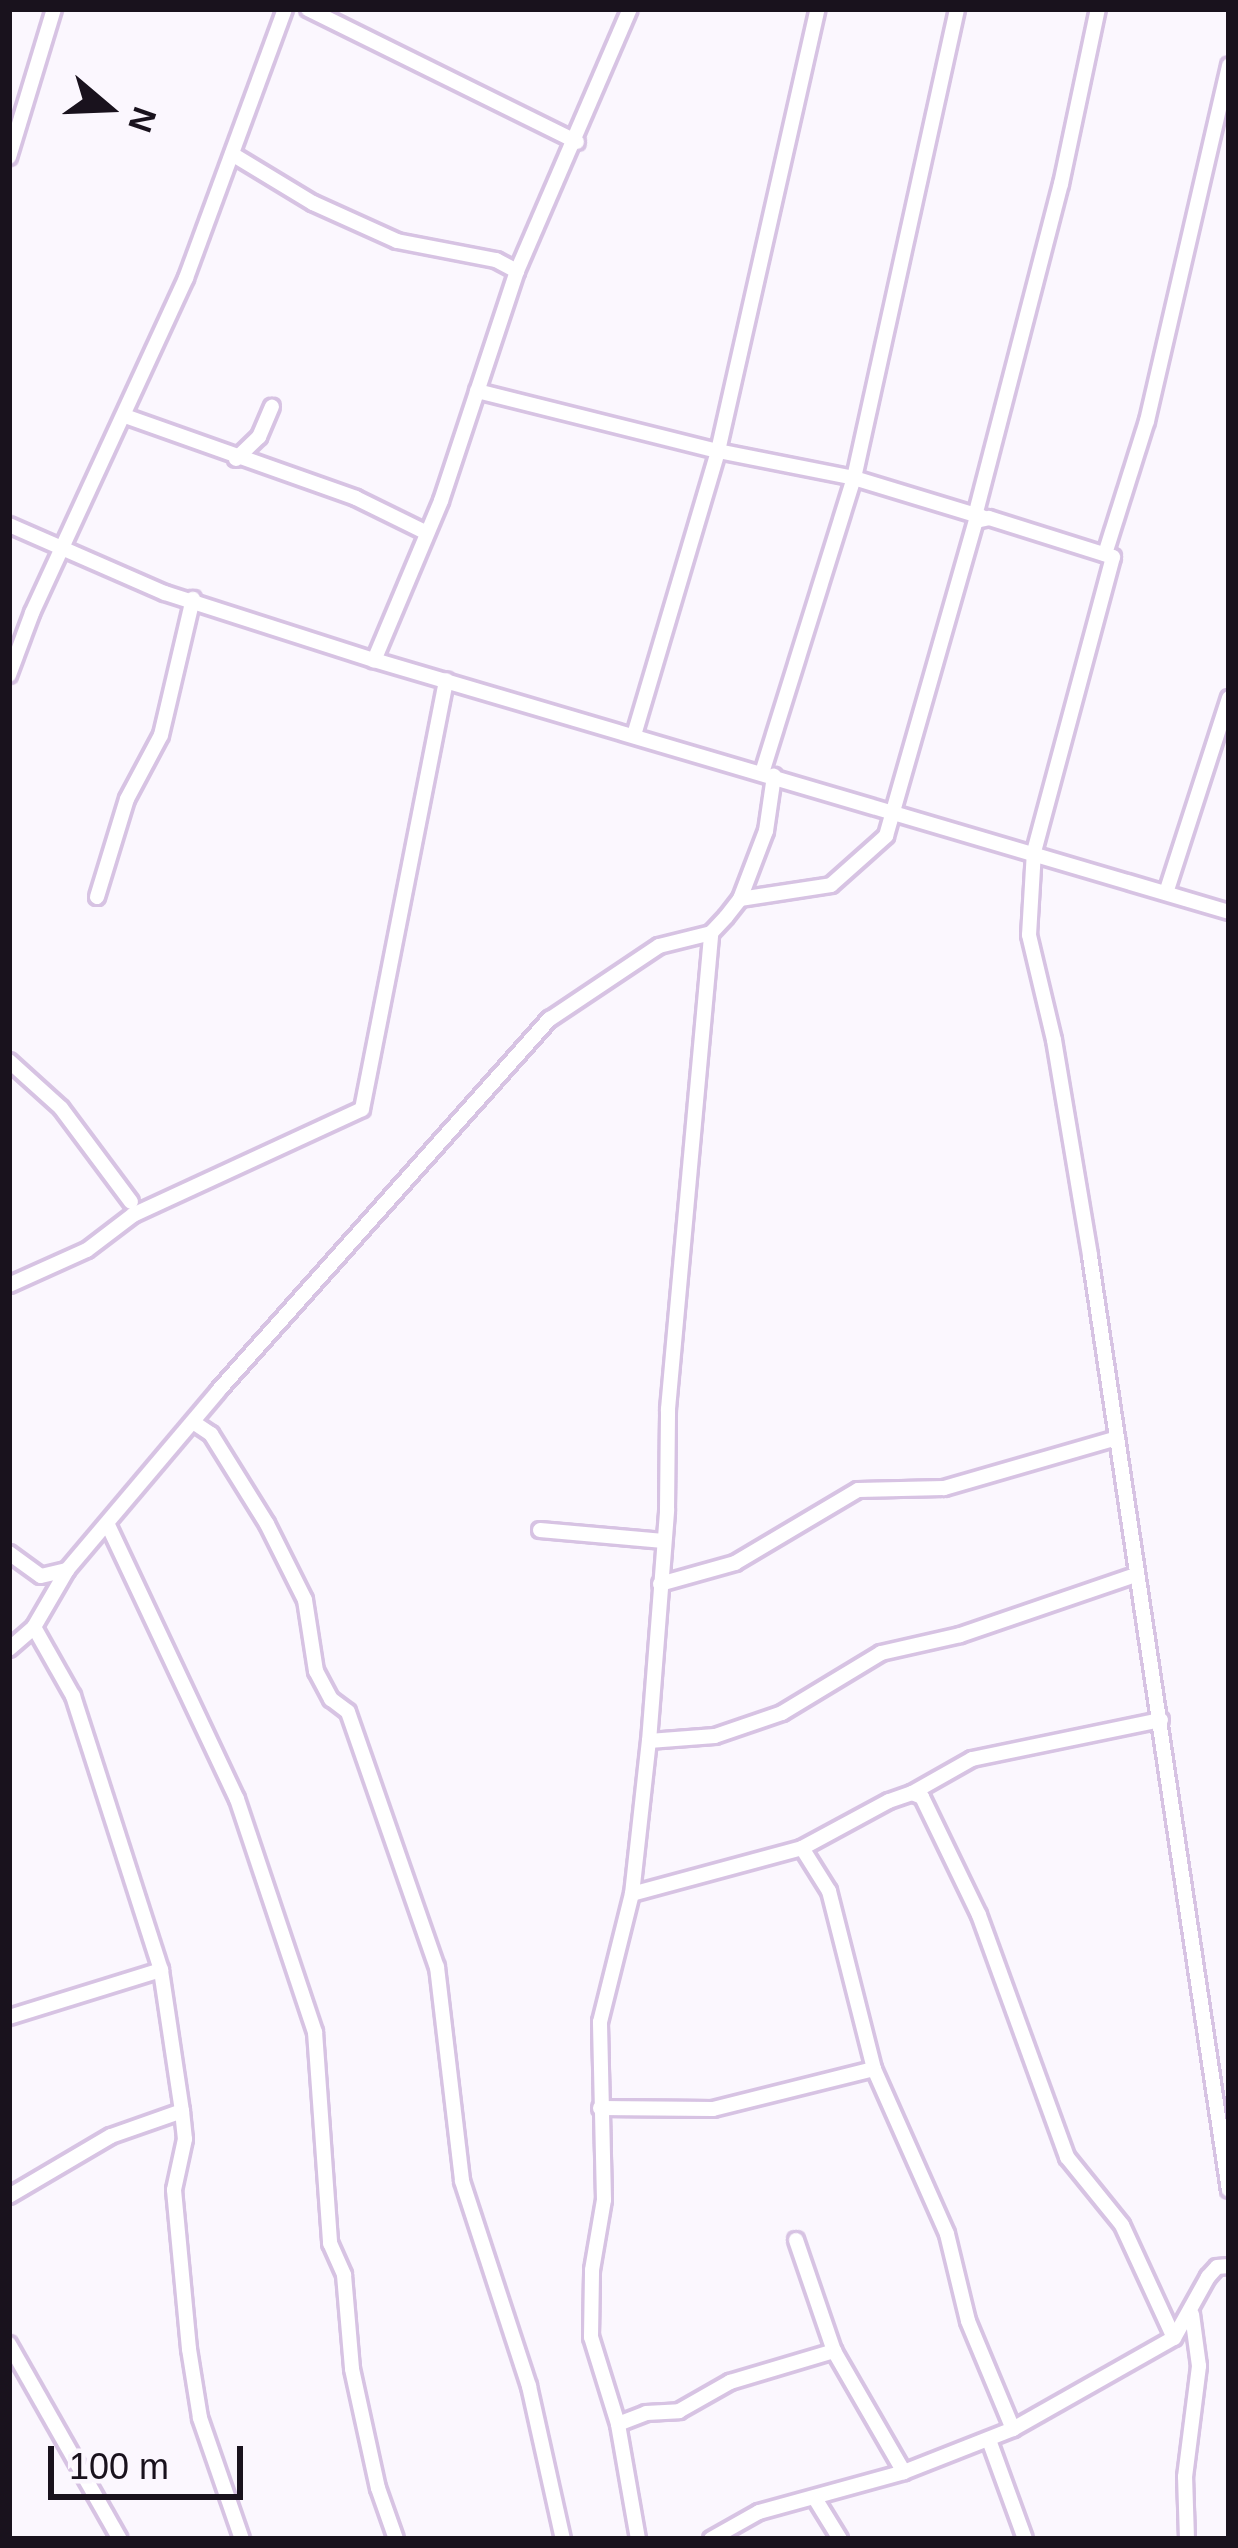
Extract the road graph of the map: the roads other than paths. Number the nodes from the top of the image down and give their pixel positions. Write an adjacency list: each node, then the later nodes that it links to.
1 (54, 9): 11 (street)
2 (285, 9): 10 (street)
3 (308, 9): 9 (street)
4 (630, 9): 9 (street)
5 (818, 9): 16 (street)
6 (957, 9): 18 (street)
7 (1098, 9): 19 (street)
8 (1229, 65): 23 (street)
9 (577, 142): 12 (street)
10 (232, 154): 12 (street); 15 (street)
11 (9, 157)
12 (517, 271): 13 (street)
13 (477, 391): 16 (street); 21 (street)
14 (272, 407): 17 (street)
15 (125, 416): 17 (street); 22 (street)
16 (718, 452): 18 (street); 29 (street)
17 (236, 459): 21 (street)
18 (854, 478): 19 (street); 30 (street)
19 (978, 517): 23 (street); 31 (street)
20 (9, 525): 22 (street)
21 (428, 533): 25 (street)
22 (64, 548): 24 (street); 26 (street)
23 (1105, 554): 32 (street)
24 (193, 599): 25 (street); 34 (street)
25 (374, 660): 27 (street)
26 (9, 675)
27 (446, 680): 29 (street); 40 (street)
28 (1229, 698): 33 (street)
29 (634, 735): 30 (street)
30 (768, 774): 31 (street); 35 (street)
31 (897, 812): 32 (street); 35 (street)
32 (1034, 851): 33 (street); 42 (street)
33 (1166, 893): 36 (street)
34 (97, 897)
35 (740, 899): 37 (street)
36 (1229, 911)
37 (711, 932): 41 (street); 45 (street)
38 (9, 1061): 39 (street)
39 (130, 1202)
40 (9, 1285)
41 (194, 1422): 43 (street); 79 (street)
42 (1117, 1438): 48 (street); 49 (street)
43 (108, 1525): 47 (street); 78 (street)
44 (540, 1531): 45 (street)
45 (664, 1541): 49 (street)
46 (9, 1552): 47 (street)
47 (67, 1570): 50 (street)
48 (1135, 1575): 52 (street); 53 (street)
49 (660, 1584): 53 (street)
50 (34, 1627): 51 (street); 57 (street)
51 (9, 1649)
52 (1161, 1720): 54 (street); 60 (street)
53 (649, 1742): 56 (street)
54 (912, 1793): 55 (street); 68 (street)
55 (802, 1848): 56 (street); 59 (street)
56 (632, 1894): 61 (street)
57 (161, 1970): 58 (street); 62 (street)
58 (9, 2017)
59 (874, 2069): 61 (street); 72 (street)
60 (1222, 2079): 63 (street)
61 (600, 2108): 71 (street)
62 (182, 2111): 64 (street); 77 (street)
63 (1229, 2190)
64 (9, 2196)
65 (796, 2240): 70 (street)
66 (1229, 2266): 67 (street)
67 (1192, 2314): 68 (street); 84 (street)
68 (1174, 2338): 72 (street)
69 (9, 2344): 76 (street)
70 (834, 2351): 71 (street); 74 (street)
71 (618, 2424): 80 (street)
72 (1013, 2428): 73 (street)
73 (988, 2440): 74 (street); 83 (street)
74 (904, 2471): 75 (street)
75 (816, 2500): 81 (street); 82 (street)
76 (120, 2539)
77 (242, 2539)
78 (396, 2539)
79 (563, 2539)
80 (638, 2539)
81 (711, 2539)
82 (840, 2539)
83 (1024, 2539)
84 (1187, 2539)

